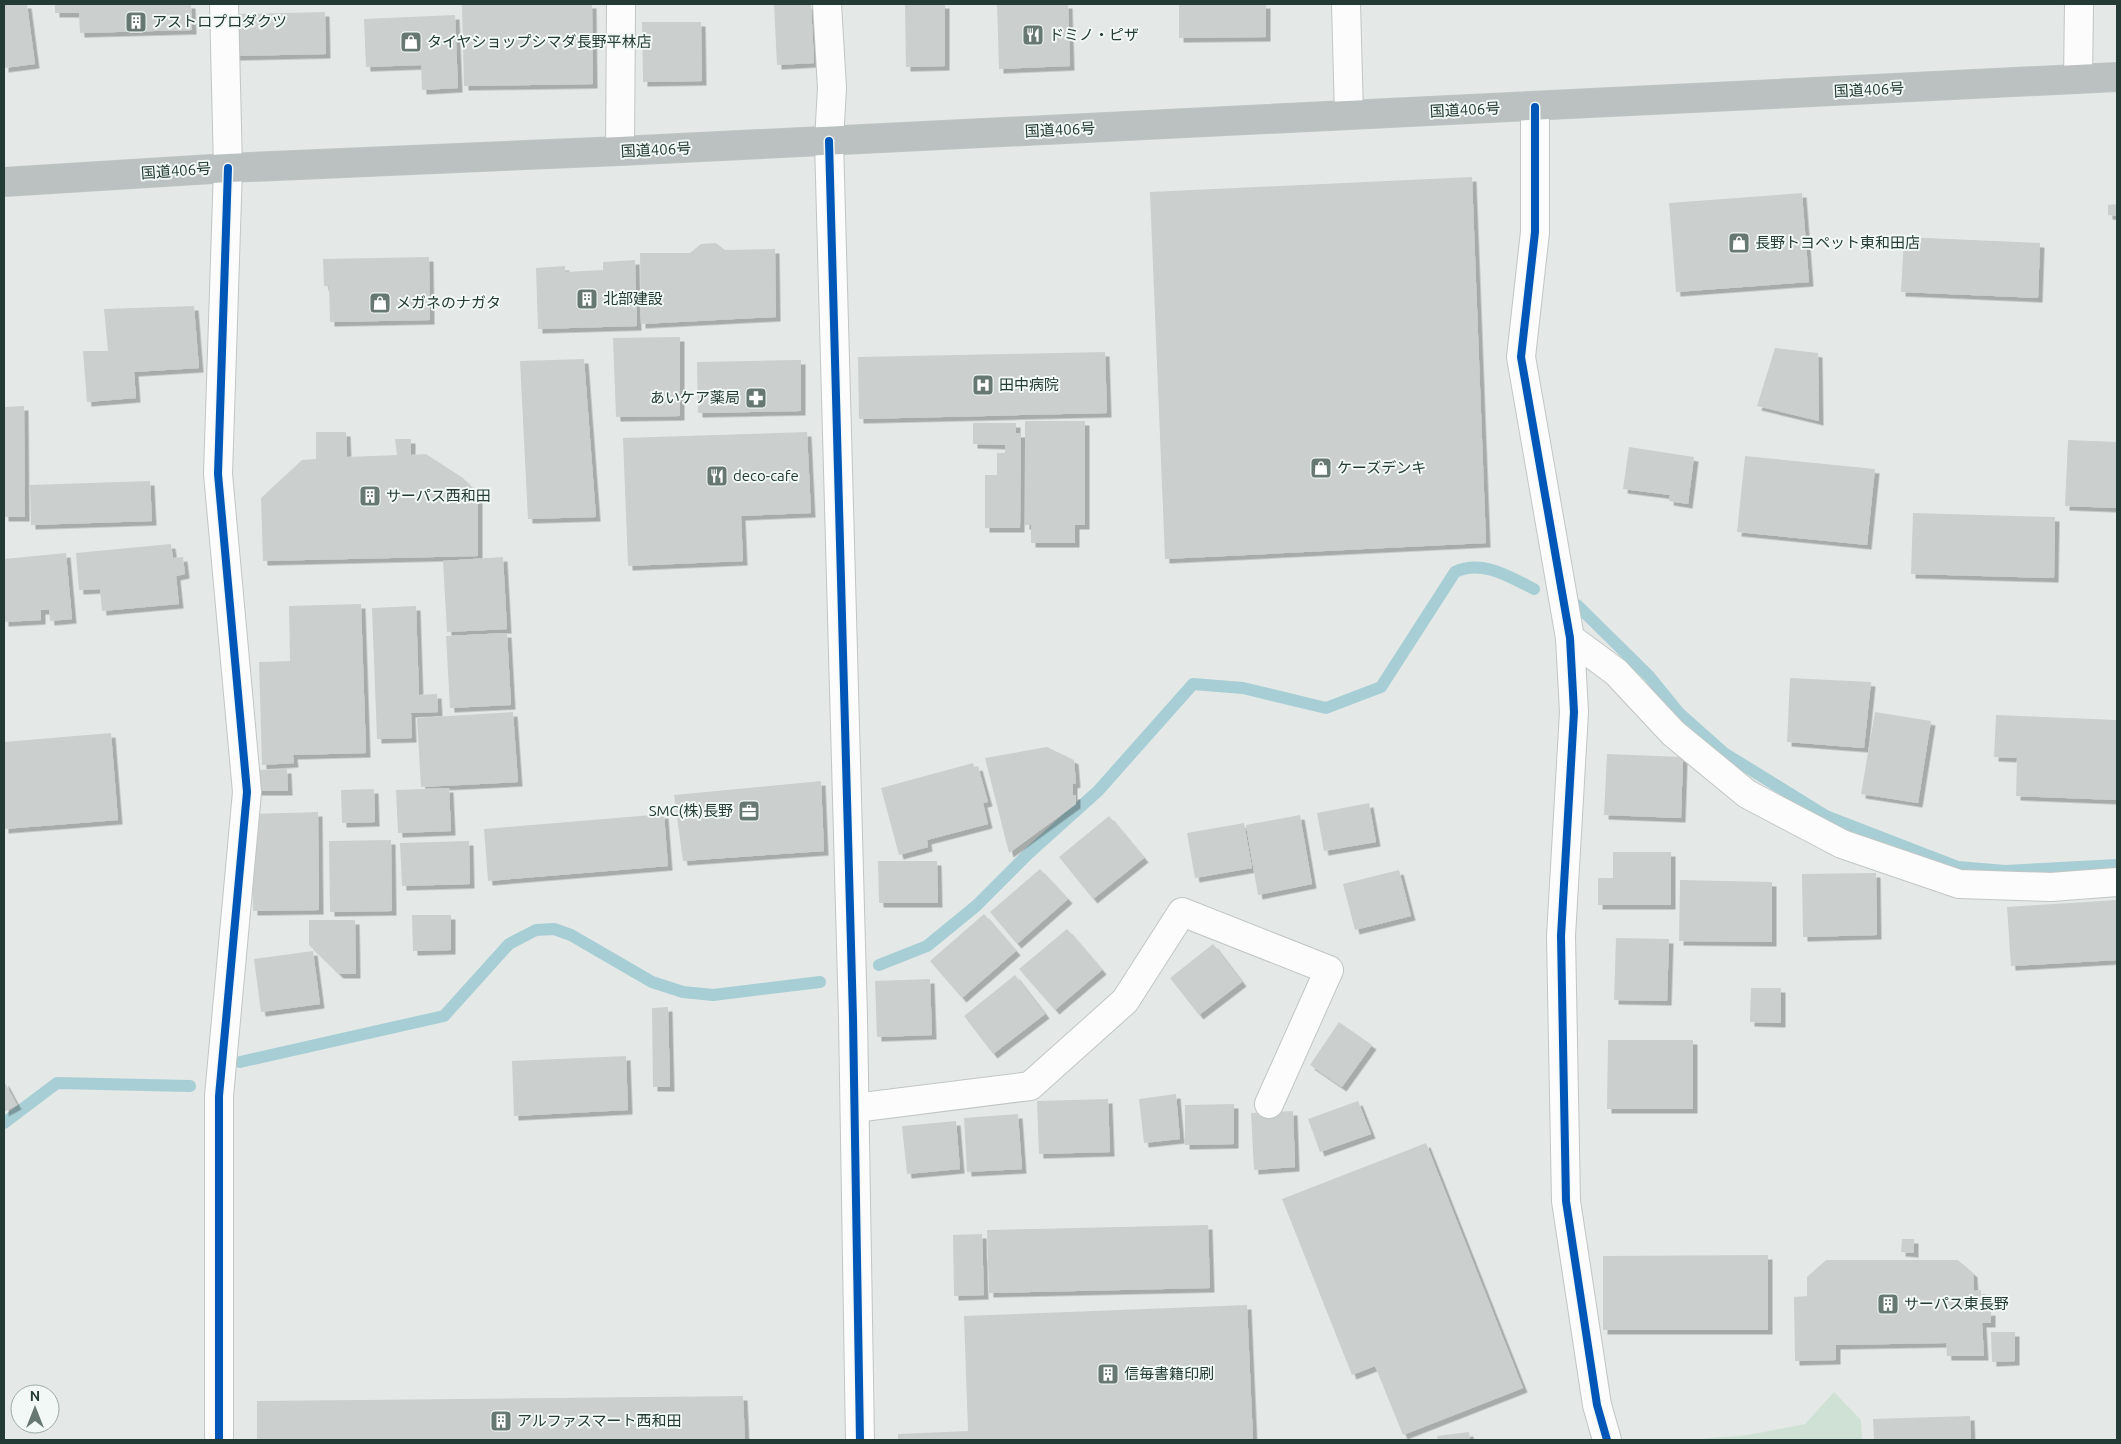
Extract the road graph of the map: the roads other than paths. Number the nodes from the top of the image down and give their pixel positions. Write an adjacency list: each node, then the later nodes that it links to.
1 (224, 4): 12 (street)
2 (621, 4): 11 (street)
3 (827, 4): 10 (street)
4 (1346, 4): 9 (street)
5 (2079, 4): 7 (street)
6 (2117, 77): 7 (highway, 国道406号)
7 (2078, 79): 8 (highway, 国道406号)
8 (1535, 107): 9 (highway, 国道406号); 14 (street)
9 (1349, 116): 10 (highway, 国道406号)
10 (829, 141): 11 (highway, 国道406号); 17 (street)
11 (620, 152): 12 (highway, 国道406号)
12 (228, 168): 13 (highway, 国道406号); 18 (street)
13 (4, 182)
14 (1570, 638): 15 (street); 20 (street)
15 (2117, 882)
16 (1269, 1104): 17 (street)
17 (854, 1108): 19 (street)
18 (219, 1440)
19 (860, 1440)
20 (1607, 1440)

